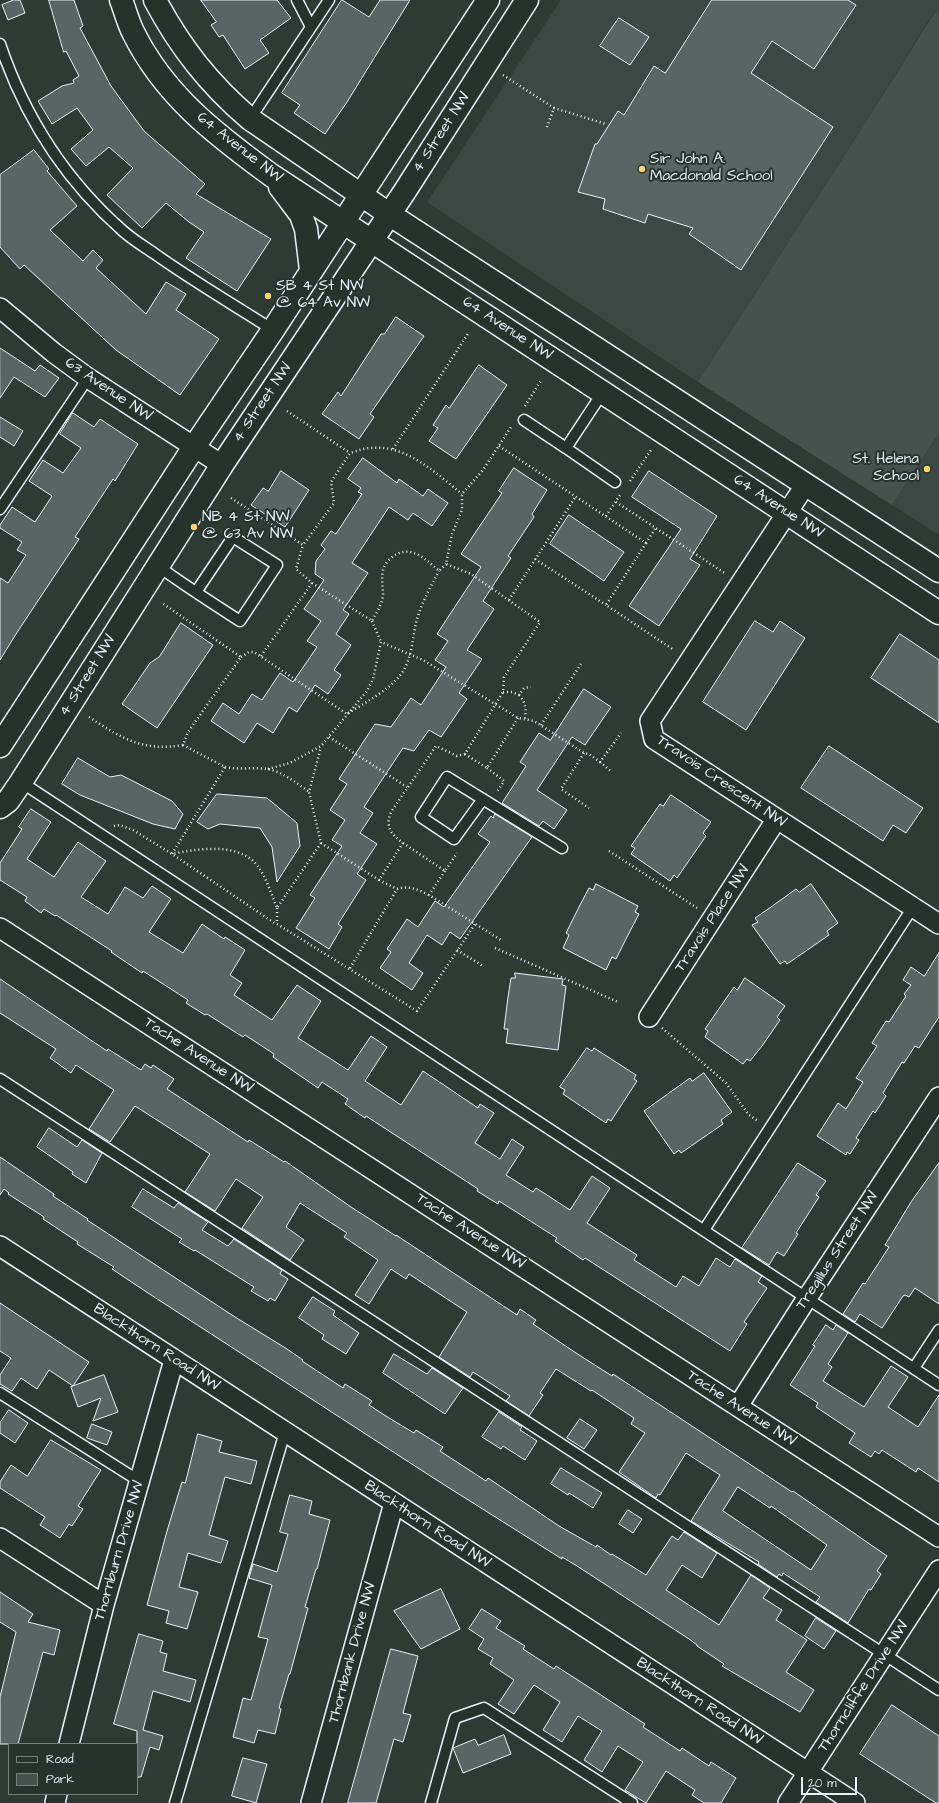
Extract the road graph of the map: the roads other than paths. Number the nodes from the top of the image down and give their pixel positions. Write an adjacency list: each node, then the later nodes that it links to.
1 (121, 0): 10 (main road, 64 Avenue NW)
2 (155, 0): 9 (main road, 64 Avenue NW)
3 (297, 0): 7 (lane)
4 (329, 0): 7 (lane)
5 (488, 0): 11 (main road)
6 (527, 0): 12 (main road, 4 Street NW)
7 (312, 27): 9 (lane)
8 (0, 44): 17 (lane)
9 (250, 119): 11 (main road, 64 Avenue NW)
10 (271, 175): 13 (main road, 64 Avenue NW); 15 (main road)
11 (362, 194): 12 (main road, 64 Avenue NW); 13 (main road)
12 (389, 214): 14 (main road, 4 Street NW); 25 (main road, 64 Avenue NW)
13 (343, 221): 14 (main road, 64 Avenue NW); 15 (main road)
14 (372, 240): 19 (main road, 64 Avenue NW); 23 (main road, 4 Street NW)
15 (311, 270): 17 (main road)
16 (0, 308): 18 (street, 63 Avenue NW)
17 (273, 330): 21 (main road)
18 (88, 378): 21 (street, 63 Avenue NW); 26 (lane)
19 (603, 392): 22 (lane); 27 (main road, 64 Avenue NW)
20 (522, 416): 22 (lane)
21 (194, 447): 23 (street, 63 Avenue NW); 32 (main road)
22 (566, 448): 24 (lane)
23 (222, 465): 28 (main road, 4 Street NW)
24 (615, 482)
25 (806, 484): 27 (street, Travois Crescent NW); 29 (main road, 64 Avenue NW)
26 (0, 510)
27 (787, 513): 31 (main road, 64 Avenue NW); 36 (street, Travois Crescent NW)
28 (158, 566): 30 (lane); 33 (main road, 4 Street NW)
29 (939, 572)
30 (196, 592): 30 (lane)
31 (939, 613)
32 (0, 746)
33 (21, 782): 35 (main road, 4 Street NW); 44 (lane)
34 (483, 799): 34 (lane); 37 (lane)
35 (0, 807)
36 (776, 820): 38 (street, Travois Crescent NW); 41 (street, Travois Place NW)
37 (562, 848)
38 (913, 907): 39 (street, Travois Crescent NW); 44 (lane)
39 (939, 924)
40 (0, 928): 52 (street, Tache Avenue NW)
41 (649, 1018)
42 (0, 1079): 60 (lane)
43 (939, 1098): 46 (street, Tregillus Street NW)
44 (704, 1230): 46 (lane)
45 (0, 1246): 48 (street, Blackthorn Road NW)
46 (807, 1298): 49 (lane); 52 (street, Tregillus Street NW)
47 (939, 1330): 49 (lane)
48 (174, 1360): 53 (street, Blackthorn Road NW); 54 (street, Thornburn Drive NW)
49 (914, 1368): 50 (lane)
50 (939, 1385)
51 (0, 1393): 54 (lane)
52 (738, 1406): 56 (street, Tache Avenue NW)
53 (285, 1432): 55 (street, Blackthorn Road NW); 64 (lane)
54 (139, 1482): 59 (street, Thornburn Drive NW)
55 (394, 1503): 63 (street, Blackthorn Road NW); 65 (street, Thornbank Drive NW)
56 (939, 1537)
57 (0, 1538): 59 (street)
58 (939, 1570): 60 (street, Thorncliffe Drive NW)
59 (104, 1605): 62 (street, Thornburn Drive NW)
60 (885, 1655): 61 (lane); 63 (street, Thorncliffe Drive NW)
61 (939, 1690)
62 (69, 1743)
63 (808, 1773): 68 (street, Thorncliffe Drive NW); 69 (street, Blackthorn Road NW)
64 (175, 1803)
65 (311, 1803)
66 (431, 1803): 67 (lane)
67 (632, 1803)
68 (788, 1803)
69 (855, 1803)

